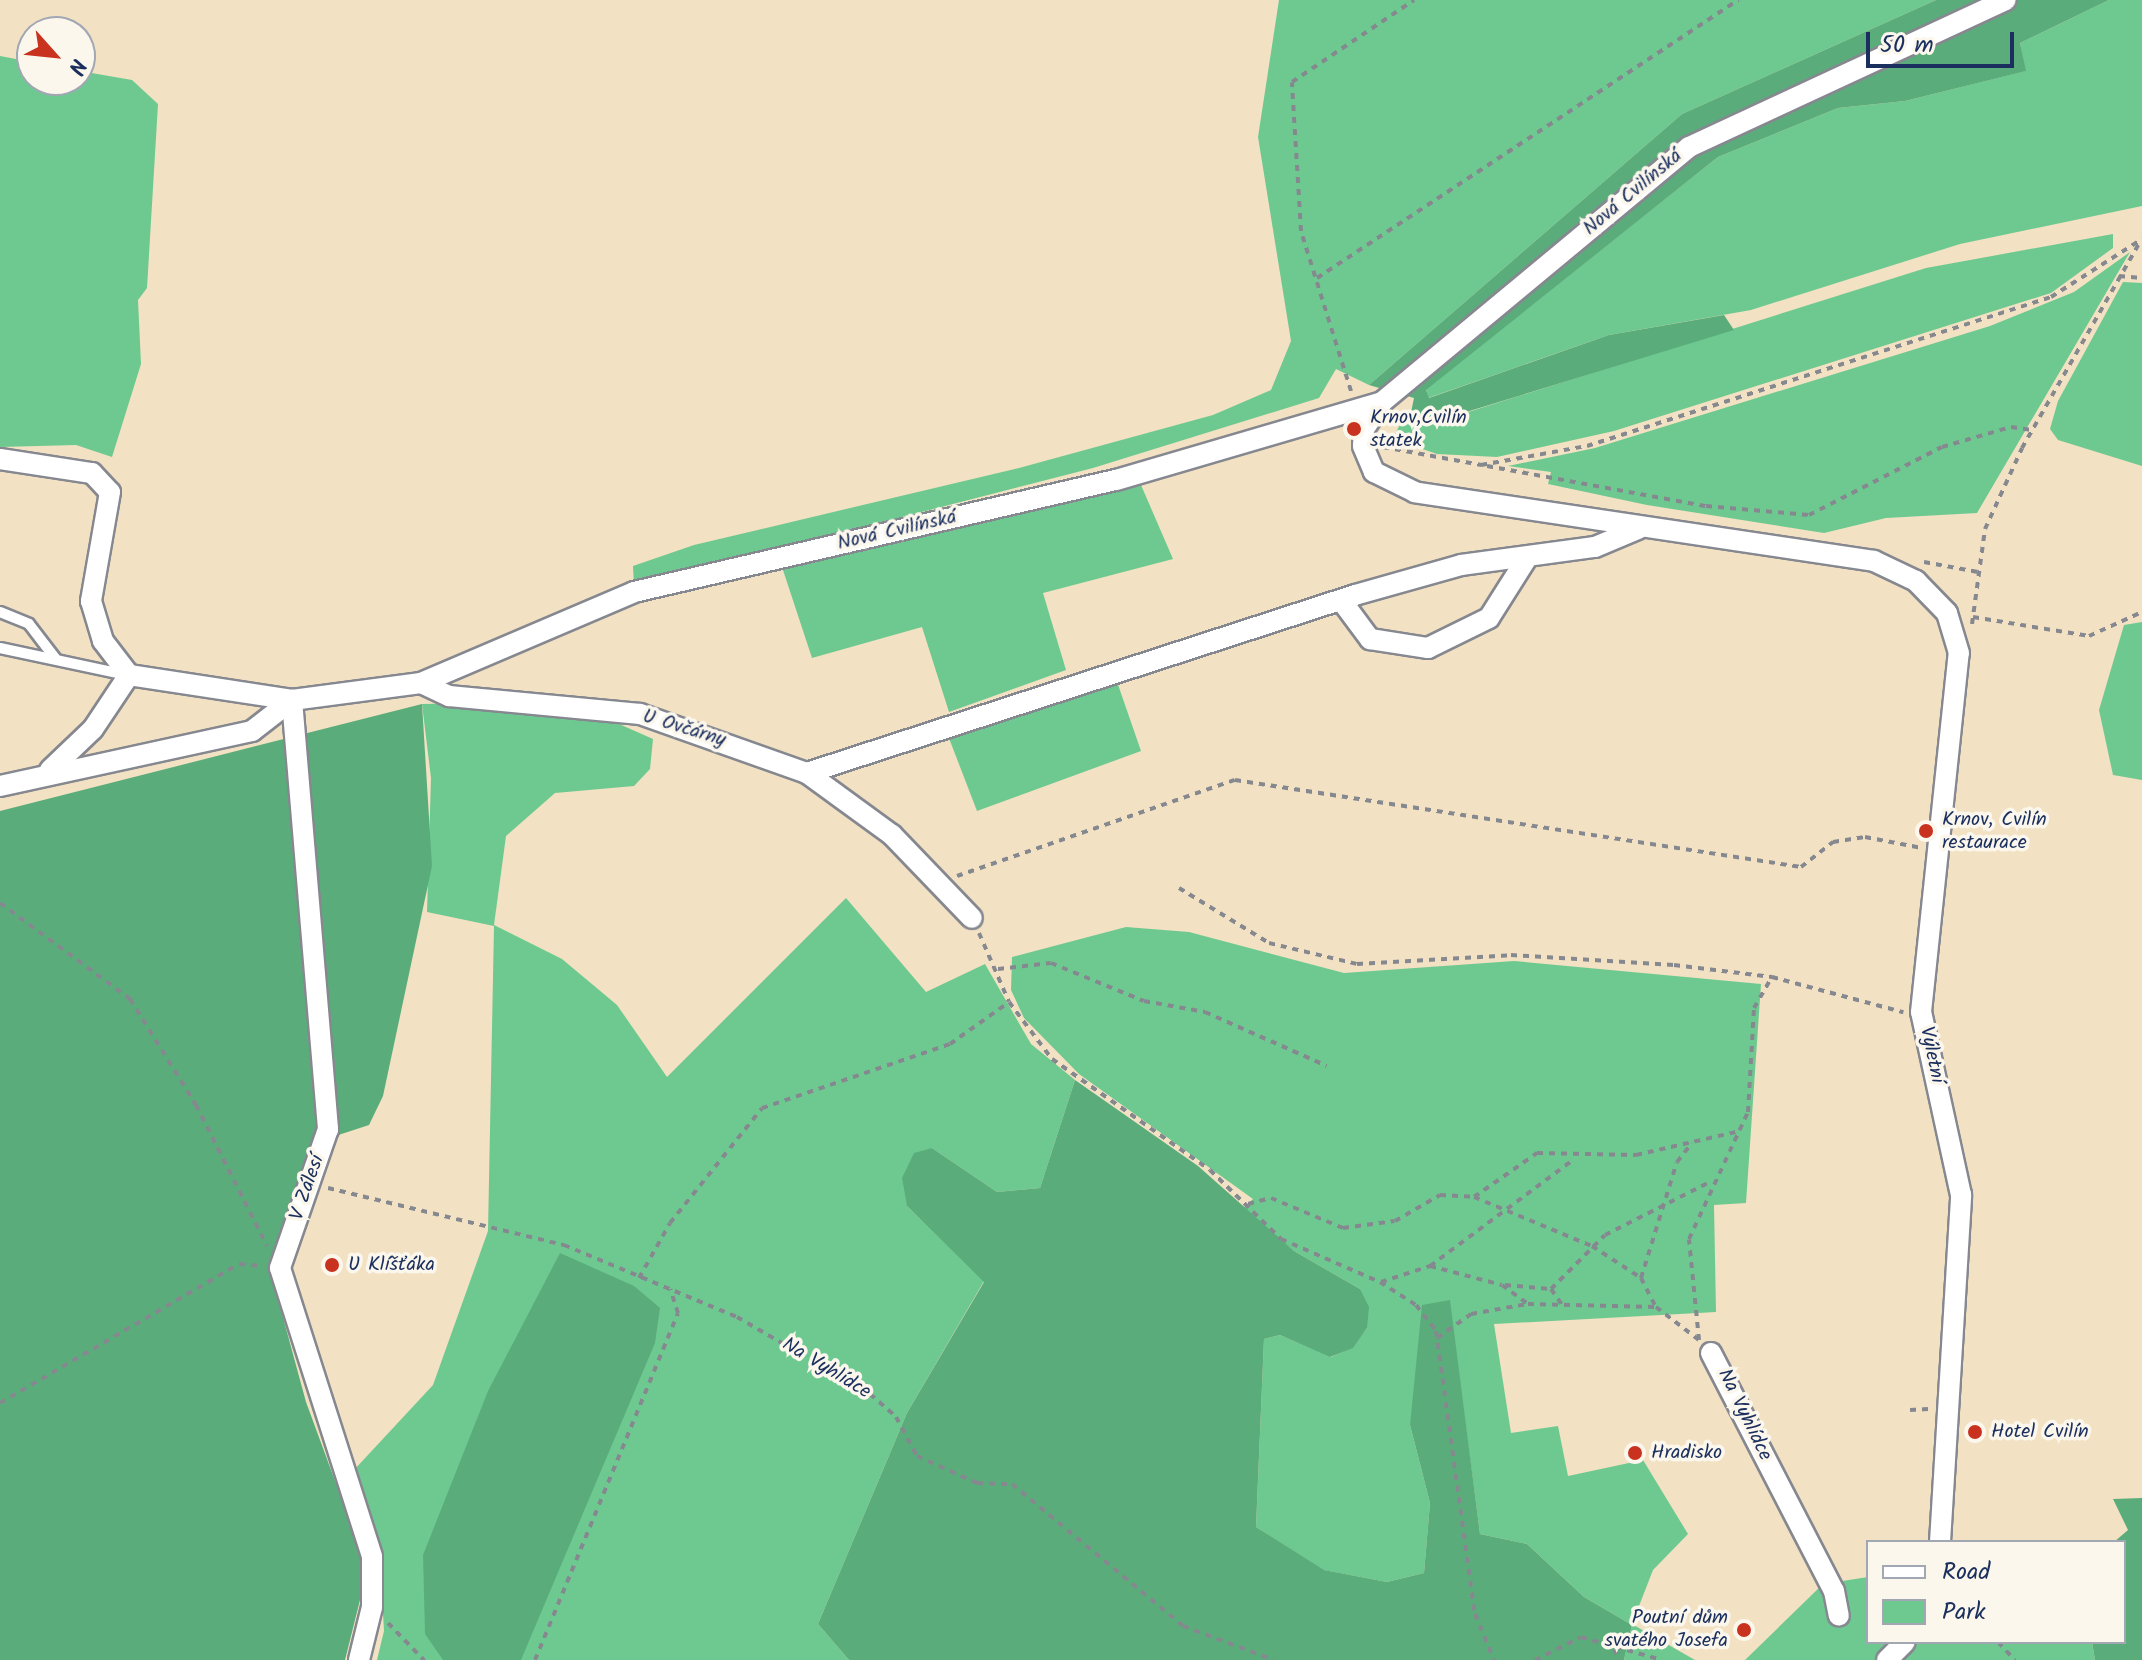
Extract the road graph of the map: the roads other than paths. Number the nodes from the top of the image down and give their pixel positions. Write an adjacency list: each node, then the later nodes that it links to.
1 (2006, 0): 2 (street, Nová Cvilínská)
2 (1361, 419): 4 (street); 11 (street, Nová Cvilínská)
3 (0, 459): 10 (street)
4 (1638, 529): 5 (street); 20 (street, Výletní)
5 (1527, 558): 6 (street); 6 (street)
6 (1341, 600): 16 (street)
7 (0, 612): 9 (lane)
8 (0, 648): 9 (lane)
9 (55, 658): 10 (lane)
10 (129, 675): 12 (street, U Ovčárny); 13 (street)
11 (421, 683): 12 (street, U Ovčárny); 16 (street, U Ovčárny)
12 (292, 700): 14 (street); 22 (street, V Zálesí)
13 (93, 729): 14 (street); 15 (street)
14 (116, 756): 15 (street)
15 (47, 772): 17 (street)
16 (807, 773): 18 (street, U Ovčárny)
17 (0, 786)
18 (972, 918)
19 (1705, 1347): 21 (street, Na Vyhlídce)
20 (1940, 1540)
21 (1839, 1616)
22 (359, 1660)

